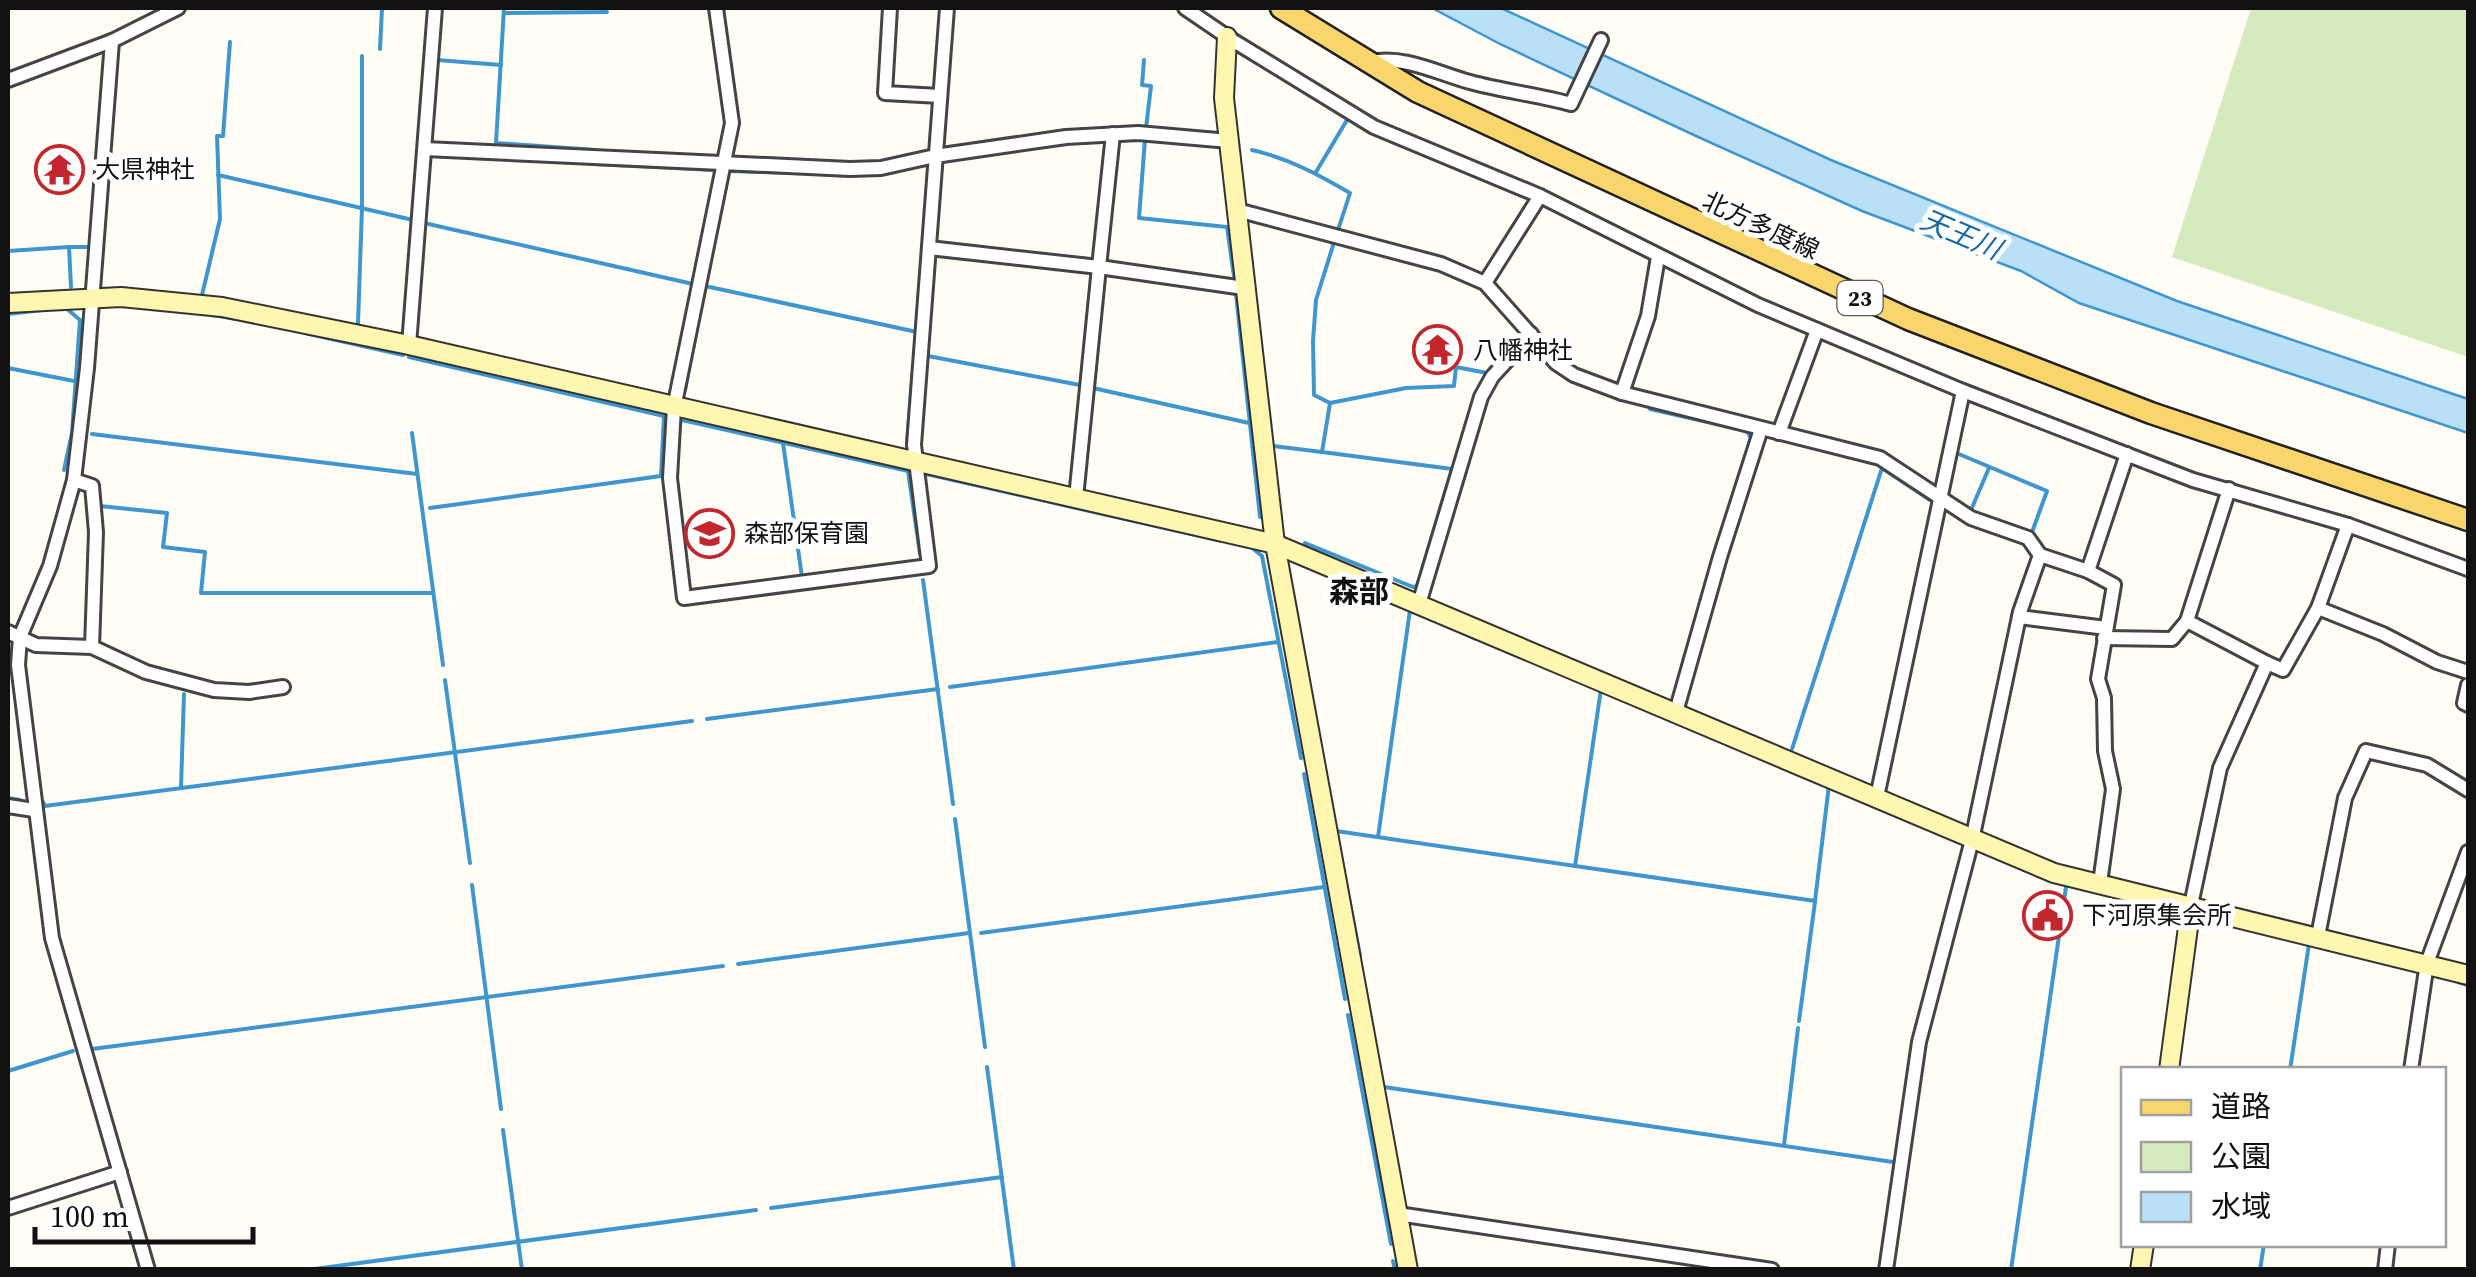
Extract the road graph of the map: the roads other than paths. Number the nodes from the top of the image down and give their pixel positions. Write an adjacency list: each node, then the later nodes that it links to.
1 (178, 8): 10 (street)
2 (435, 8): 16 (street)
3 (716, 8): 18 (street)
4 (890, 8): 13 (street)
5 (946, 8): 13 (street)
6 (1185, 8): 8 (street)
7 (1281, 8): 11 (main road, 北方多度線 / 23)
8 (1227, 37): 15 (street); 19 (street)
9 (1601, 40): 11 (street)
10 (112, 41): 12 (street); 26 (street)
11 (1371, 62): 42 (main road, 北方多度線 / 23)
12 (8, 80)
13 (940, 96): 17 (street)
14 (1114, 134): 15 (street); 17 (street); 23 (street)
15 (1229, 141): 20 (street)
16 (425, 149): 18 (street); 30 (street)
17 (935, 156): 18 (street); 21 (street)
18 (722, 164): 33 (street)
19 (1540, 196): 22 (street); 24 (street)
20 (1237, 210): 24 (street); 25 (street)
21 (929, 248): 23 (street); 37 (street)
22 (1658, 257): 28 (street); 32 (street)
23 (1099, 268): 25 (street); 41 (street)
24 (1485, 283): 29 (street)
25 (1244, 288): 44 (street)
26 (91, 297): 27 (street); 30 (street); 38 (street)
27 (8, 303)
28 (1816, 330): 31 (street); 35 (street)
29 (1532, 334): 32 (street); 48 (street)
30 (408, 344): 33 (street)
31 (1964, 390): 36 (street); 40 (street)
32 (1622, 394): 34 (street)
33 (674, 408): 37 (street); 37 (street)
34 (1761, 429): 35 (street); 60 (street)
35 (1779, 433): 40 (street)
36 (2127, 454): 39 (street); 47 (street)
37 (916, 461): 41 (street)
38 (74, 480): 53 (street); 54 (street)
39 (2229, 490): 43 (street); 51 (street)
40 (1939, 496): 45 (street); 62 (street)
41 (1076, 498): 44 (street)
42 (2468, 520)
43 (2348, 524): 46 (street); 49 (street)
44 (1275, 544): 48 (street); 76 (street)
45 (2040, 555): 47 (street); 50 (street)
46 (2468, 569)
47 (2088, 571): 52 (street)
48 (1419, 604): 60 (street)
49 (2318, 608): 55 (street); 56 (street)
50 (2019, 617): 52 (street); 65 (street)
51 (2186, 621): 52 (street); 55 (street)
52 (2105, 633): 67 (street)
53 (14, 634): 54 (street); 64 (street)
54 (92, 647): 58 (street)
55 (2267, 663): 68 (street)
56 (2468, 672)
57 (2468, 685): 59 (street)
58 (283, 687)
59 (2468, 705)
60 (1676, 712): 62 (street)
61 (2468, 790): 69 (street)
62 (1877, 797): 65 (street)
63 (8, 806): 64 (street)
64 (34, 810): 74 (street)
65 (1972, 840): 67 (street); 80 (street)
66 (2468, 852): 70 (street)
67 (2100, 883): 68 (street)
68 (2191, 905): 69 (street); 72 (street)
69 (2318, 936): 70 (street)
70 (2427, 963): 71 (street); 73 (street)
71 (2468, 975)
72 (2169, 1067)
73 (2411, 1067)
74 (120, 1172): 75 (street); 77 (street)
75 (8, 1208)
76 (1398, 1214): 78 (street); 79 (street)
77 (148, 1270)
78 (1408, 1270)
79 (1772, 1270)
80 (1886, 1270)

